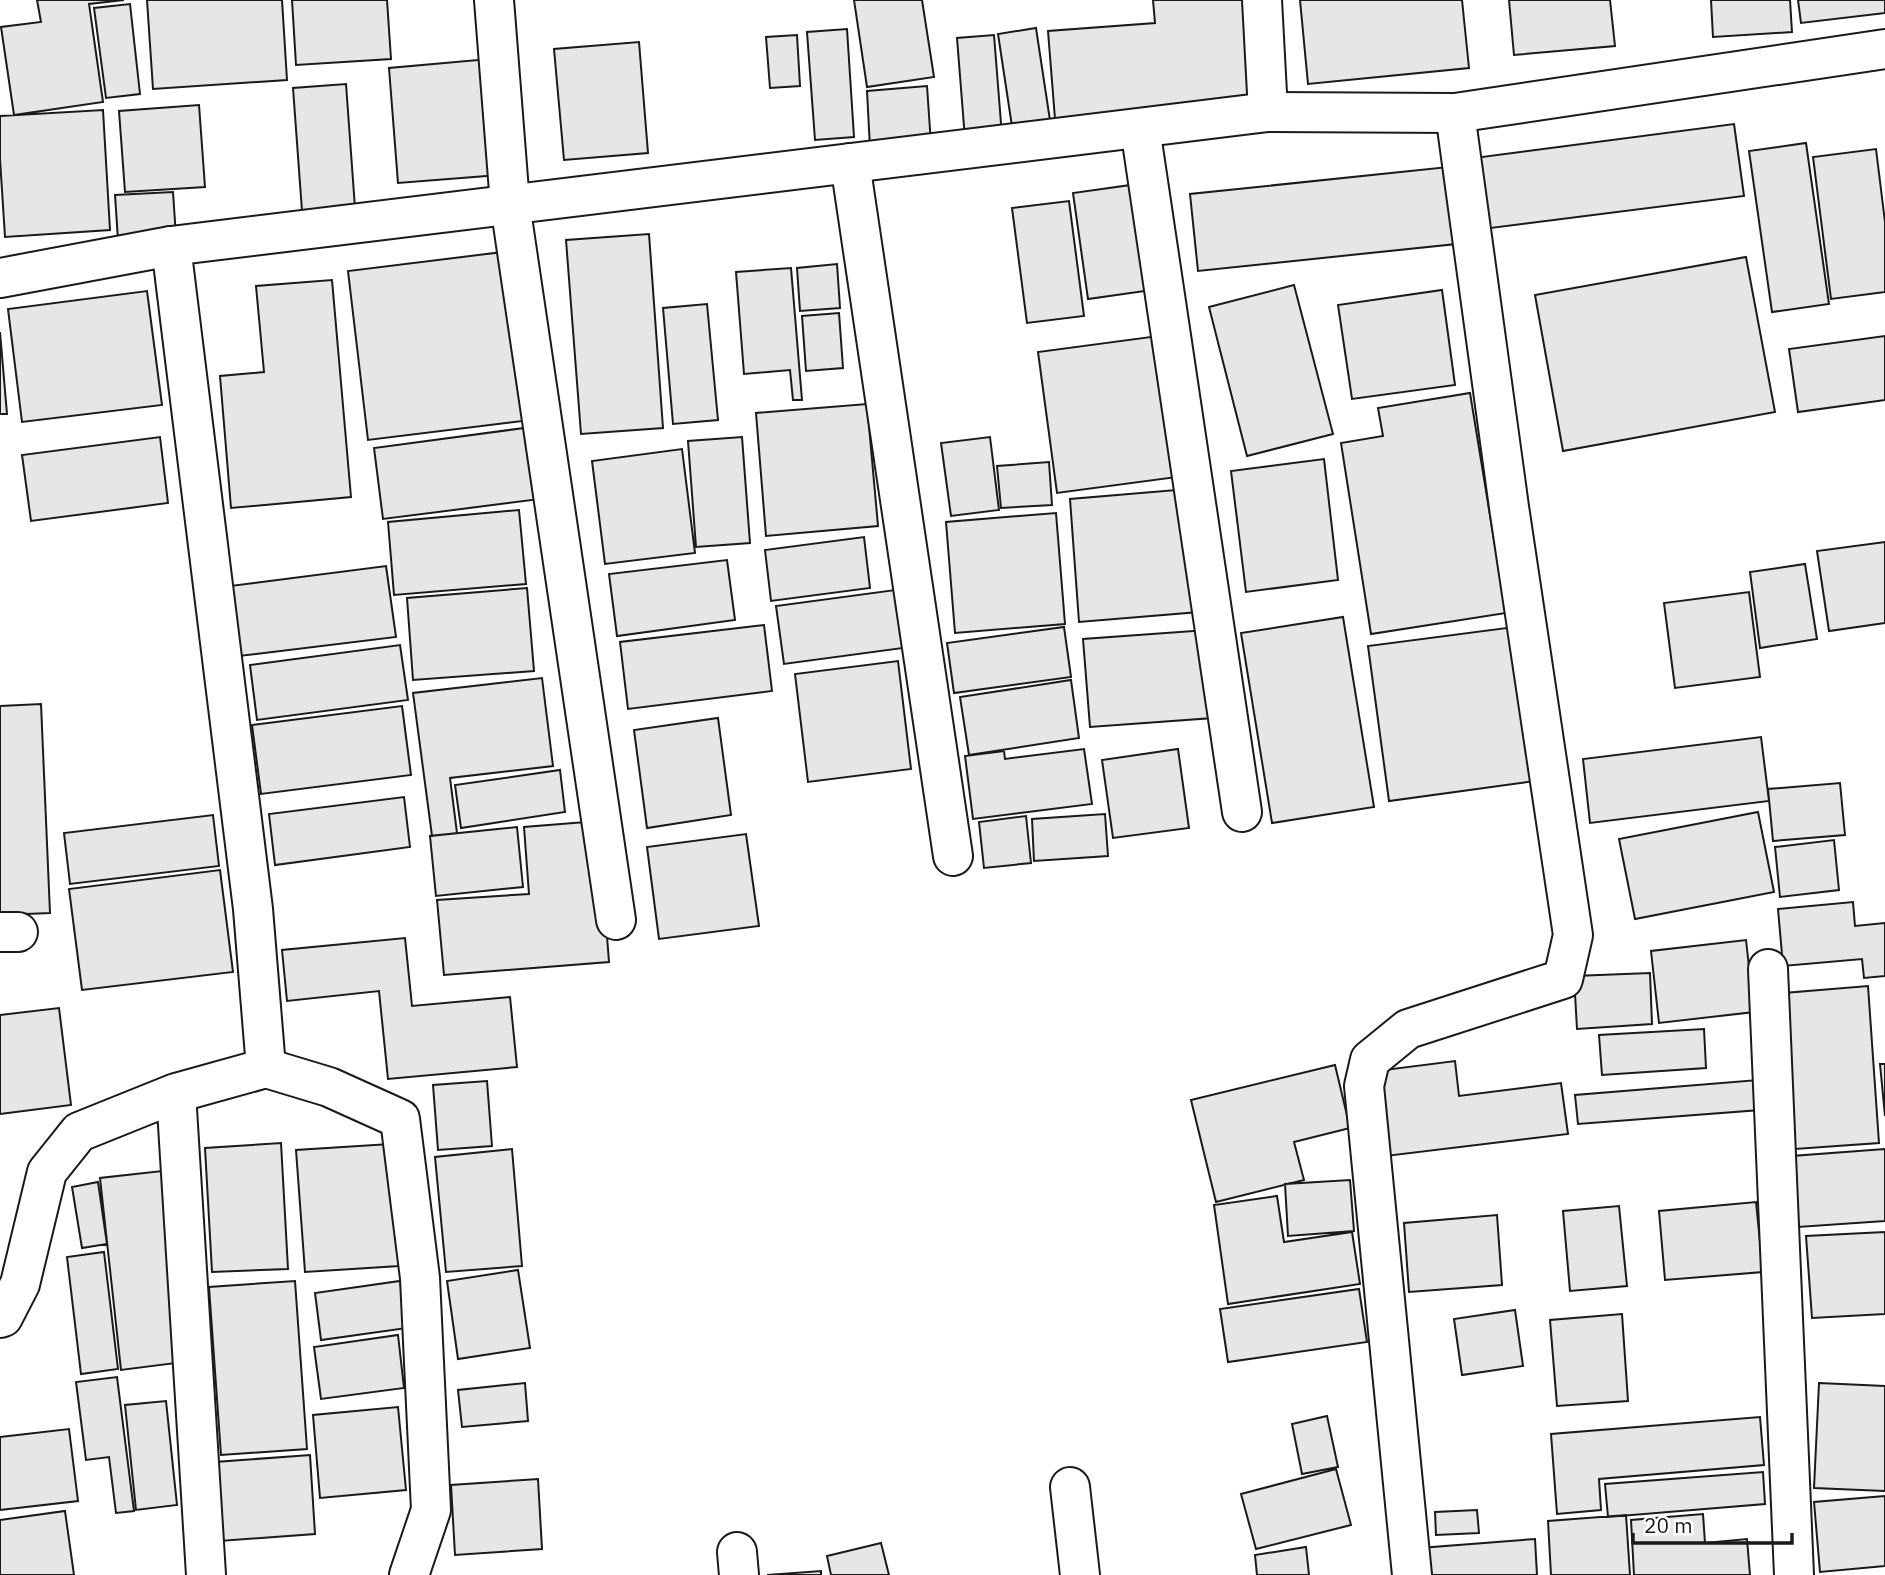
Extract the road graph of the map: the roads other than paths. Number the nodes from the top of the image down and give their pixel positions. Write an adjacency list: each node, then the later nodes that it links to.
1 (494, 0): 8 (street)
2 (1262, 0): 4 (street)
3 (1885, 49): 5 (street)
4 (1268, 112): 5 (street); 6 (street)
5 (1455, 113): 22 (street)
6 (1140, 128): 7 (street); 11 (street)
7 (850, 163): 8 (street); 12 (street)
8 (510, 204): 9 (street); 13 (street)
9 (171, 246): 10 (street); 15 (street)
10 (0, 278)
11 (1242, 812)
12 (953, 856)
13 (616, 920)
14 (1768, 969): 23 (street)
15 (265, 1068): 16 (street); 20 (street)
16 (176, 1093): 17 (street); 19 (street)
17 (0, 1318)
18 (1070, 1487): 21 (street)
19 (206, 1575)
20 (409, 1575)
21 (1080, 1575)
22 (1412, 1575)
23 (1794, 1575)

